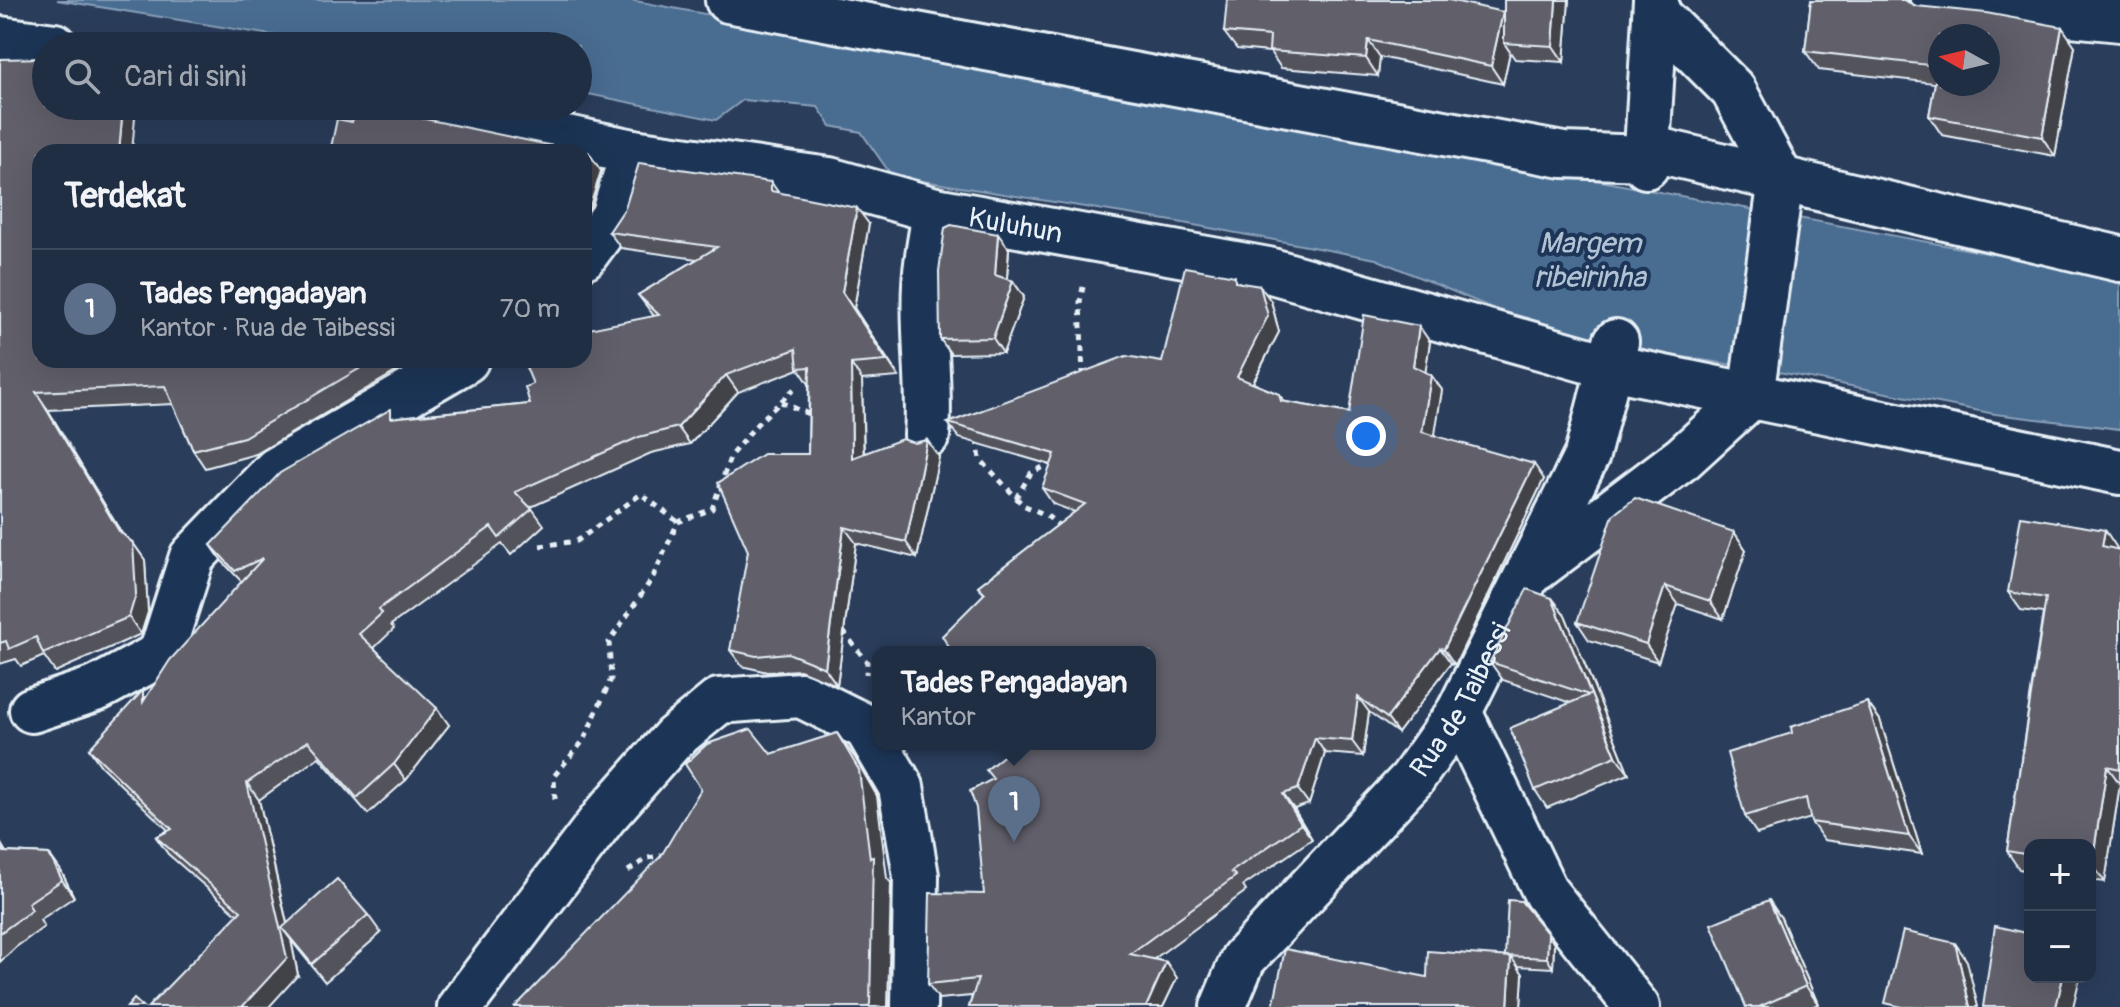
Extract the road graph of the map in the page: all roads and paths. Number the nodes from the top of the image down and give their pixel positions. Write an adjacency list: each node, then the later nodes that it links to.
1 (728, 0): 9 (street)
2 (1933, 0): 4 (street)
3 (1656, 6): 9 (street); 10 (street)
4 (2120, 19)
5 (0, 39): 6 (street)
6 (32, 43)
7 (481, 120): 8 (street, Kuluhun)
8 (633, 152): 11 (street, Kuluhun); 13 (street)
9 (1647, 157): 10 (street)
10 (1780, 191): 14 (street); 18 (street)
11 (935, 210): 12 (street, Kuluhun); 23 (street)
12 (1094, 239): 15 (street, Kuluhun); 19 (path)
13 (592, 245)
14 (2120, 259)
15 (1614, 354): 18 (street, Kuluhun); 32 (street, Rua de Taibessi)
16 (452, 368): 33 (street)
17 (794, 389): 20 (path)
18 (1752, 390): 25 (street, Kuluhun); 32 (street)
19 (1080, 391)
20 (781, 402): 21 (path); 27 (path)
21 (821, 420)
22 (976, 431): 28 (path)
23 (927, 435)
24 (1059, 452): 28 (path)
25 (2120, 472)
26 (734, 480): 27 (path)
27 (720, 488): 29 (path)
28 (1016, 498): 30 (path)
29 (678, 522): 31 (path); 37 (path)
30 (1072, 535)
31 (540, 546)
32 (1528, 575): 34 (street, Rua de Taibessi)
33 (32, 710)
34 (1459, 712): 42 (street, Rua de Taibessi); 43 (street)
35 (872, 737): 40 (street)
36 (879, 750): 41 (street)
37 (555, 803)
38 (676, 865): 39 (path)
39 (622, 874)
40 (460, 1007)
41 (914, 1007)
42 (1223, 1007)
43 (1637, 1007)

